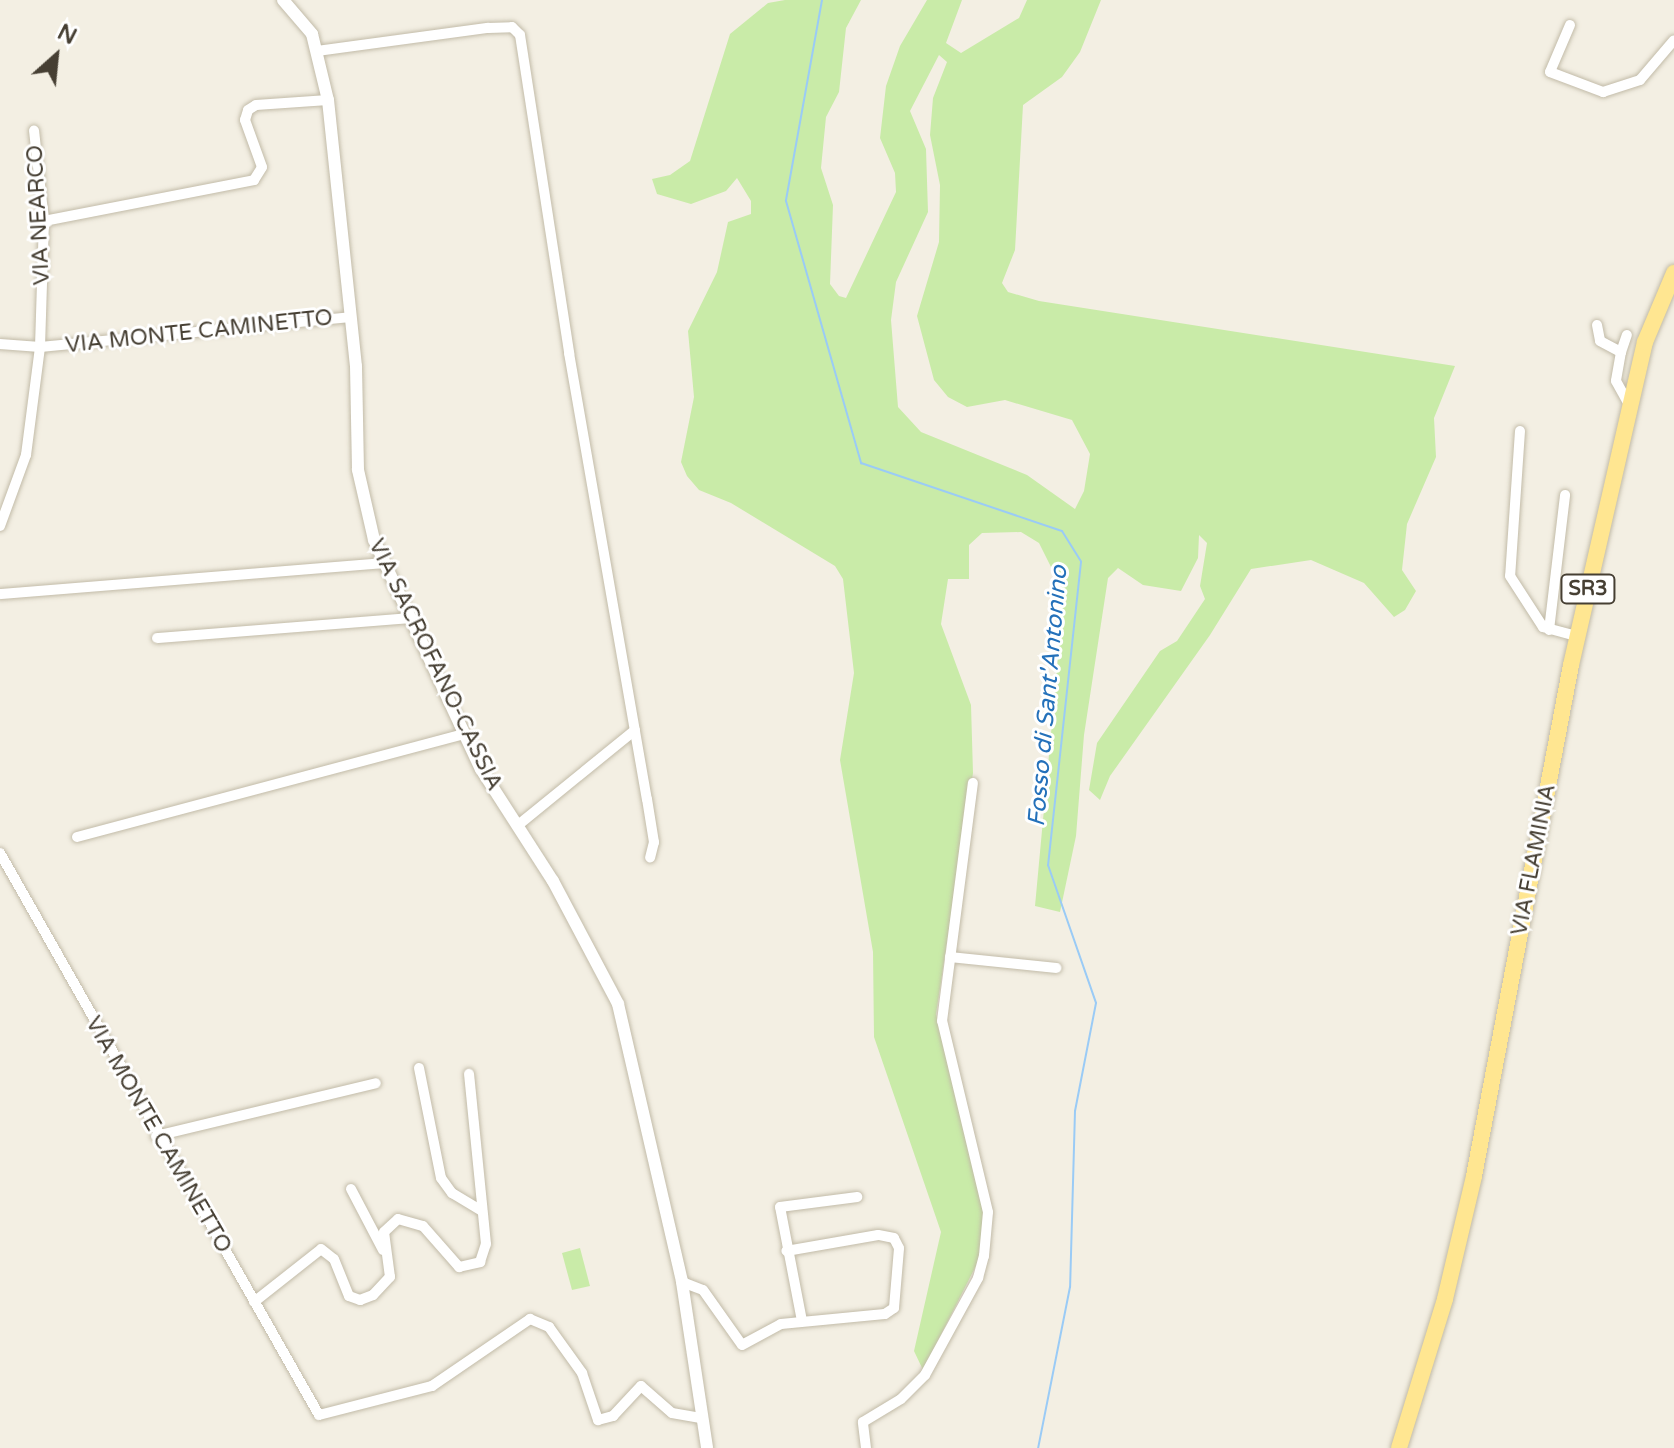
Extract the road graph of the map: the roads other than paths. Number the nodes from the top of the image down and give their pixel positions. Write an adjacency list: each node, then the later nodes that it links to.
1 (283, 0): 4 (street, VIA SACROFANO-CASSIA)
2 (1570, 25): 3 (street)
3 (1674, 40)
4 (317, 51): 5 (street, VIA SACROFANO-CASSIA); 25 (street)
5 (328, 100): 7 (street); 9 (street, VIA SACROFANO-CASSIA)
6 (34, 131): 7 (street, VIA NEARCO)
7 (44, 221): 13 (street, VIA NEARCO)
8 (1674, 273): 15 (main road, VIA FLAMINIA / SR3)
9 (351, 317): 13 (street, VIA MONTE CAMINETTO); 19 (street, VIA SACROFANO-CASSIA)
10 (1597, 325): 14 (street)
11 (1627, 335): 14 (street)
12 (0, 344): 13 (street)
13 (40, 347): 18 (street, VIA MONTE CAMINETTO)
14 (1621, 352): 15 (street)
15 (1630, 406): 23 (main road, VIA FLAMINIA / SR3)
16 (1520, 431): 22 (street)
17 (1565, 495): 22 (street)
18 (0, 526)
19 (383, 563): 20 (street); 21 (street, VIA SACROFANO-CASSIA)
20 (0, 594)
21 (409, 618): 24 (street); 26 (street, VIA SACROFANO-CASSIA)
22 (1549, 630): 23 (street)
23 (1577, 636): 49 (main road, VIA FLAMINIA / SR3)
24 (157, 638)
25 (635, 730): 28 (street); 31 (street)
26 (464, 734): 28 (street, VIA SACROFANO-CASSIA); 29 (street)
27 (973, 783): 32 (street)
28 (517, 826): 43 (street, VIA SACROFANO-CASSIA)
29 (77, 837)
30 (0, 853): 37 (street, VIA MONTE CAMINETTO)
31 (650, 858)
32 (950, 957): 33 (street); 48 (street)
33 (1056, 968)
34 (419, 1068): 40 (street)
35 (469, 1074): 40 (street)
36 (376, 1083): 37 (street)
37 (156, 1136): 44 (street, VIA MONTE CAMINETTO)
38 (351, 1189): 41 (street)
39 (857, 1197): 42 (street)
40 (480, 1210): 41 (street)
41 (384, 1251): 44 (street)
42 (786, 1251): 45 (street); 45 (street)
43 (682, 1282): 45 (street); 46 (street, VIA SACROFANO-CASSIA)
44 (254, 1302): 46 (street, VIA MONTE CAMINETTO)
45 (802, 1321)
46 (701, 1418): 47 (street, VIA SACROFANO-CASSIA)
47 (707, 1448)
48 (866, 1448)
49 (1399, 1448)

